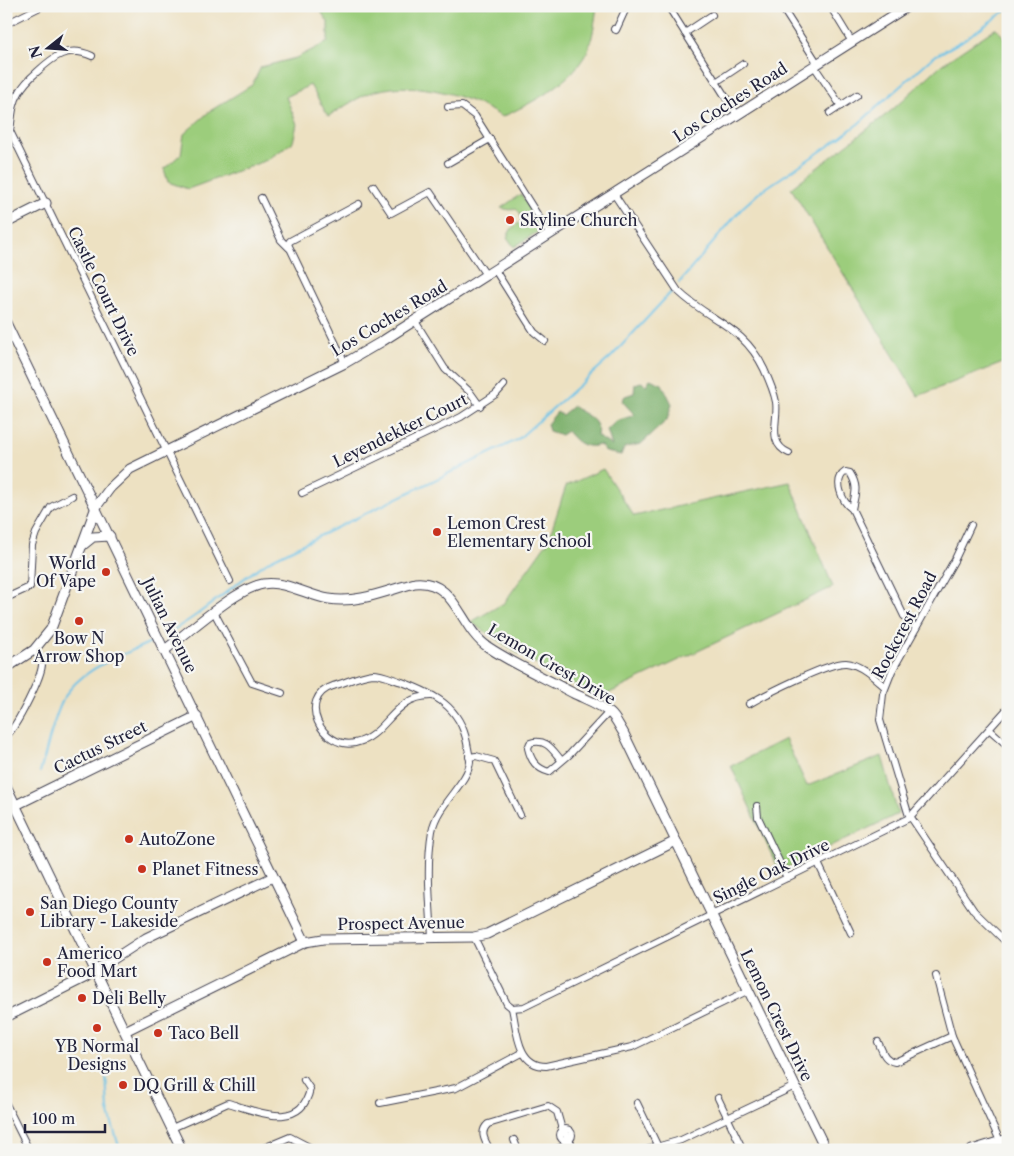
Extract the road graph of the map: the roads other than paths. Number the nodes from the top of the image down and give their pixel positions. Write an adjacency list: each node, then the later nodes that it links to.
1 (42, 6): 8 (street)
2 (627, 6): 9 (street)
3 (668, 6): 10 (street)
4 (782, 6): 14 (street)
5 (830, 6): 11 (street)
6 (908, 6): 11 (street, Los Coches Road)
7 (712, 16): 10 (street)
8 (6, 24)
9 (614, 29)
10 (685, 33): 15 (street)
11 (852, 42): 14 (street, Los Coches Road)
12 (92, 56): 26 (street, Castle Court Drive)
13 (743, 64): 15 (street)
14 (816, 65): 18 (street); 20 (street, Los Coches Road)
15 (716, 82): 20 (street)
16 (857, 95): 18 (street)
17 (448, 106): 21 (street)
18 (841, 106): 19 (street)
19 (830, 113)
20 (737, 115): 24 (street, Los Coches Road)
21 (490, 139): 22 (street); 29 (street)
22 (448, 163)
23 (373, 186): 32 (street)
24 (614, 194): 29 (street, Los Coches Road); 40 (street)
25 (261, 198): 30 (street)
26 (46, 204): 28 (street); 39 (street, Castle Court Drive)
27 (359, 204): 30 (street)
28 (6, 223)
29 (549, 233): 31 (street, Los Coches Road)
30 (289, 248): 36 (street)
31 (495, 270): 32 (street, Los Coches Road); 35 (street)
32 (486, 276): 33 (street, Los Coches Road)
33 (415, 321): 36 (street, Los Coches Road); 38 (street)
34 (6, 323): 43 (street, Julian Avenue)
35 (545, 341)
36 (345, 363): 39 (street, Los Coches Road)
37 (504, 385): 38 (street, Leyendekker Court)
38 (480, 406): 41 (street, Leyendekker Court)
39 (166, 450): 43 (street, Los Coches Road); 48 (street, Castle Court Drive)
40 (789, 453)
41 (302, 493)
42 (72, 496): 49 (street)
43 (96, 507): 46 (street, Julian Avenue); 47 (street, Los Coches Road)
44 (852, 509): 44 (street); 51 (street)
45 (971, 525): 51 (street, Rockcrest Road)
46 (110, 536): 47 (street); 53 (street, Julian Avenue)
47 (81, 547): 52 (street, Los Coches Road)
48 (230, 581)
49 (6, 598)
50 (214, 612): 53 (street, Lemon Crest Drive); 56 (street); 60 (street, Lemon Crest Drive)
51 (916, 628): 55 (street, Rockcrest Road)
52 (34, 650): 54 (street, Los Coches Road); 63 (street)
53 (165, 650): 61 (street, Julian Avenue)
54 (6, 668)
55 (885, 687): 58 (street); 71 (street, Rockcrest Road)
56 (282, 693)
57 (433, 696): 57 (street); 65 (street)
58 (749, 704)
59 (1008, 708): 62 (street, Single Oak Drive)
60 (609, 712): 66 (street); 72 (street, Lemon Crest Drive)
61 (197, 716): 68 (street, Cactus Street); 74 (street, Julian Avenue)
62 (990, 729): 64 (street); 71 (street, Single Oak Drive)
63 (6, 736)
64 (1008, 746)
65 (469, 757): 70 (street); 78 (street)
66 (561, 760): 66 (street)
67 (6, 786): 68 (street)
68 (16, 805): 82 (street)
69 (757, 806): 75 (street)
70 (520, 815)
71 (911, 817): 73 (street, Single Oak Drive); 81 (street, Rockcrest Road)
72 (676, 841): 76 (street, Lemon Crest Drive); 79 (street, Prospect Avenue)
73 (818, 863): 75 (street, Single Oak Drive); 77 (street)
74 (273, 877): 80 (street, Julian Avenue); 82 (street)
75 (787, 878): 76 (street, Single Oak Drive)
76 (712, 915): 84 (street, Lemon Crest Drive); 85 (street, Single Oak Drive)
77 (851, 933)
78 (432, 936): 79 (street, Prospect Avenue); 80 (street, Prospect Avenue)
79 (474, 937): 85 (street)
80 (305, 942): 87 (street, Prospect Avenue)
81 (1008, 944)
82 (96, 971): 86 (street); 87 (street)
83 (936, 976): 88 (street)
84 (749, 990): 90 (street); 92 (street, Lemon Crest Drive)
85 (512, 1008): 90 (street)
86 (6, 1017)
87 (125, 1032): 98 (street)
88 (952, 1036): 89 (street); 101 (street)
89 (878, 1042)
90 (522, 1053): 94 (street)
91 (304, 1080): 98 (street)
92 (795, 1086): 97 (street); 112 (street, Lemon Crest Drive)
93 (718, 1098): 97 (street)
94 (380, 1103)
95 (637, 1103): 102 (street)
96 (6, 1104): 103 (street)
97 (728, 1118): 102 (street); 111 (street)
98 (172, 1128): 104 (street)
99 (514, 1140): 108 (street)
100 (569, 1140): 107 (street); 109 (street)
101 (1004, 1140): 113 (street)
102 (659, 1148): 110 (street)
103 (28, 1150)
104 (182, 1150)
105 (259, 1150): 106 (street)
106 (315, 1150)
107 (490, 1150)
108 (518, 1150)
109 (555, 1150)
110 (646, 1150)
111 (743, 1150)
112 (826, 1150)
113 (972, 1150)

